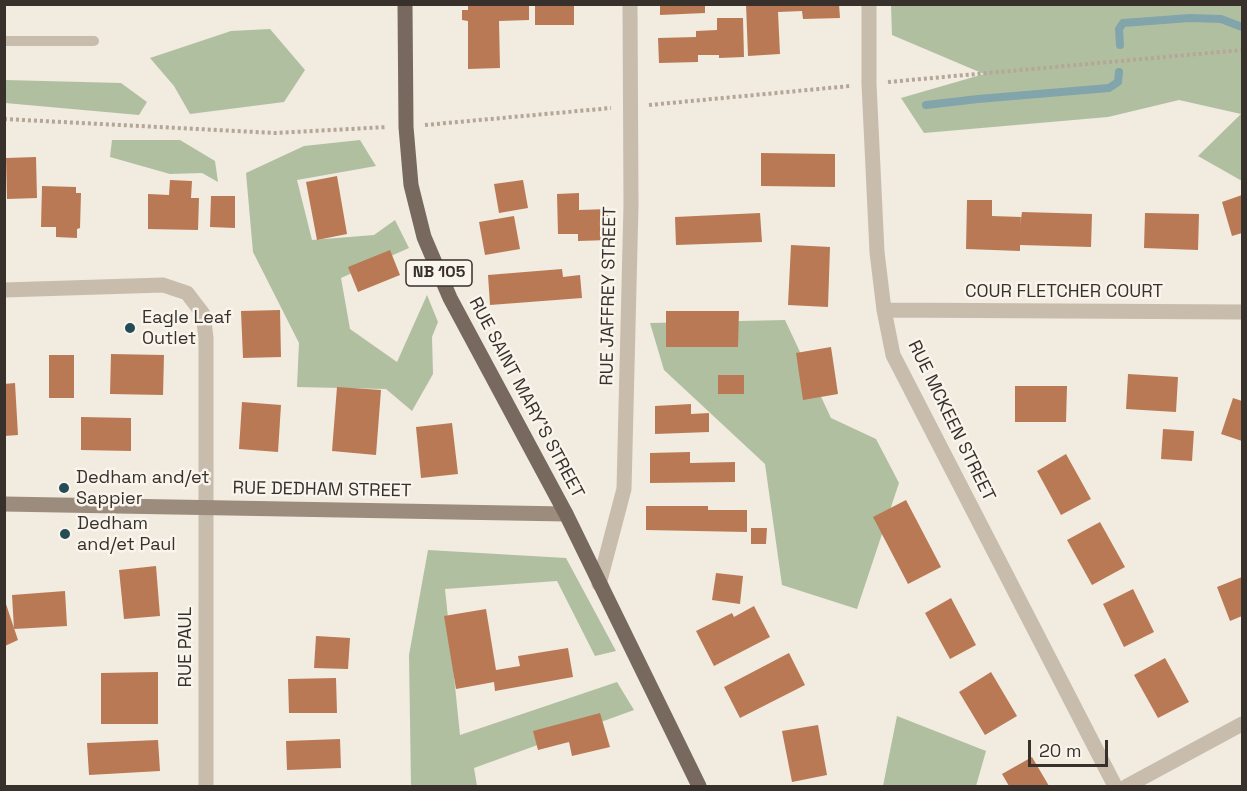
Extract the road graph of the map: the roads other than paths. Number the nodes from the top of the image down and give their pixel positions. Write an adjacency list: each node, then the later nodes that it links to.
1 (405, 4): 11 (main road, RUE SAINT MARY'S STREET / NB 105)
2 (630, 4): 12 (street, RUE JAFFREY STREET)
3 (869, 4): 7 (street, RUE MCKEEN STREET)
4 (4, 41): 5 (lane)
5 (94, 41)
6 (4, 290): 10 (street, RUE PAUL)
7 (885, 310): 8 (street, COUR FLETCHER COURT); 16 (street, RUE MCKEEN STREET)
8 (1242, 312)
9 (4, 504): 10 (street, RUE DEDHAM STREET)
10 (205, 507): 11 (street, RUE DEDHAM STREET); 14 (street, RUE PAUL)
11 (566, 514): 12 (main road, RUE SAINT MARY'S STREET / NB 105)
12 (599, 584): 15 (main road, RUE SAINT MARY'S STREET / NB 105)
13 (1242, 724): 17 (street)
14 (206, 786)
15 (699, 786)
16 (1115, 786)
17 (1127, 786)

